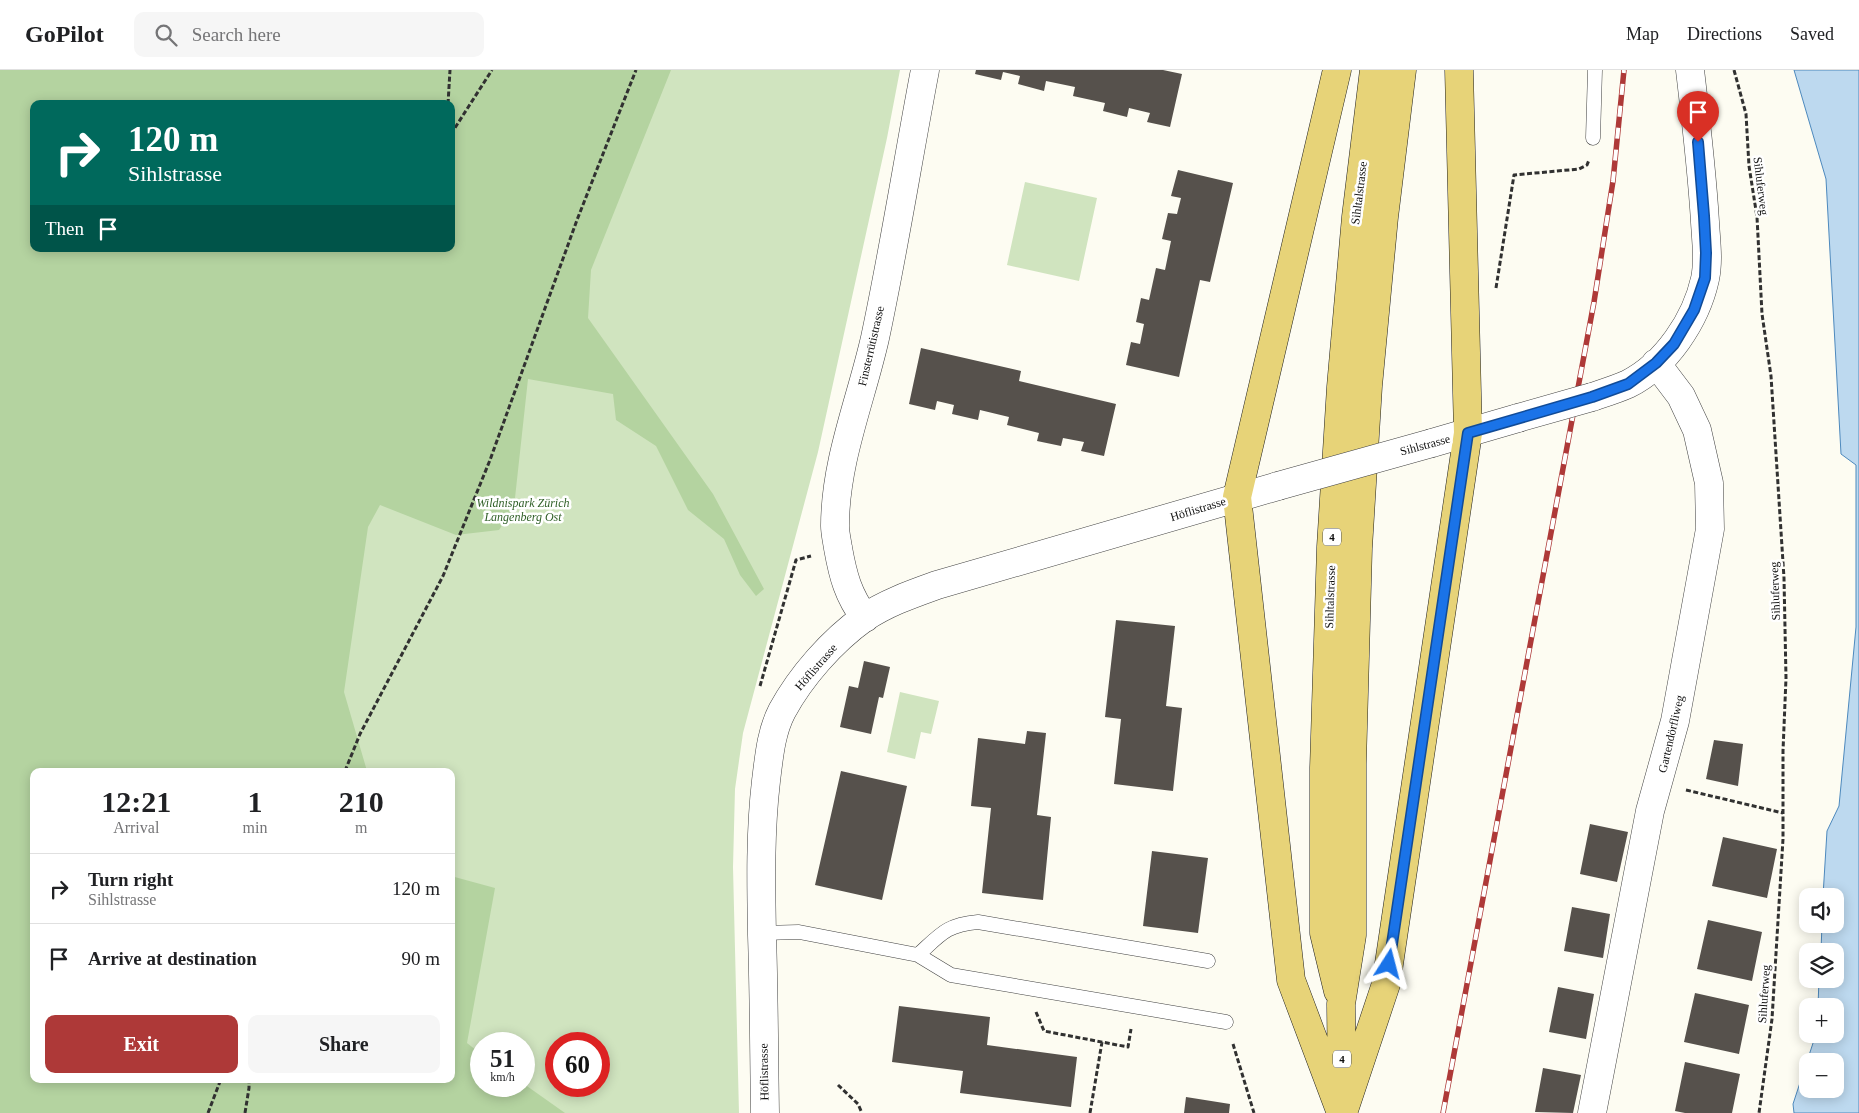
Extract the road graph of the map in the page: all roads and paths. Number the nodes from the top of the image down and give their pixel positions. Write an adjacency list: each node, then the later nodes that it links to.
1 (450, 70): 12 (path)
2 (492, 70): 13 (path)
3 (636, 70): 22 (path)
4 (925, 70): 19 (street, Finsterrütistrasse)
5 (1336, 70): 18 (main road)
6 (1374, 70): 29 (main road, Sihltalstrasse / 4)
7 (1402, 70): 29 (main road, Sihltalstrasse / 4)
8 (1459, 70): 17 (main road)
9 (1596, 70): 14 (lane)
10 (1690, 70): 16 (street, Sihlstrasse)
11 (1734, 70): 24 (path, Sihluferweg)
12 (448, 100)
13 (455, 128)
14 (1593, 138): 15 (path)
15 (1496, 292)
16 (1656, 363): 17 (street, Sihlstrasse, bridge); 23 (street, Gartendörfliweg)
17 (1468, 433): 18 (street, Sihlstrasse, bridge); 42 (main road)
18 (1237, 497): 20 (street, Höflistrasse); 42 (main road)
19 (838, 550): 20 (street, Finsterrütistrasse); 21 (path)
20 (865, 618): 25 (street, Höflistrasse)
21 (759, 692)
22 (346, 768)
23 (1658, 784): 24 (path); 43 (street, Gartendörfliweg)
24 (1783, 812): 44 (path, Sihluferweg)
25 (762, 933): 26 (lane); 38 (street, Höflistrasse)
26 (918, 955): 27 (lane); 28 (lane)
27 (1208, 961)
28 (1035, 990): 30 (lane); 32 (path)
29 (1341, 1004): 42 (main road, Sihltalstrasse / 4)
30 (1136, 1006): 31 (lane); 32 (path)
31 (1226, 1022): 41 (path)
32 (1102, 1042): 40 (path)
33 (219, 1083): 36 (path)
34 (249, 1083): 37 (path)
35 (838, 1084): 39 (path)
36 (208, 1113)
37 (245, 1113)
38 (765, 1113)
39 (862, 1113)
40 (1090, 1113)
41 (1254, 1113)
42 (1342, 1113)
43 (1592, 1113)
44 (1759, 1113)

